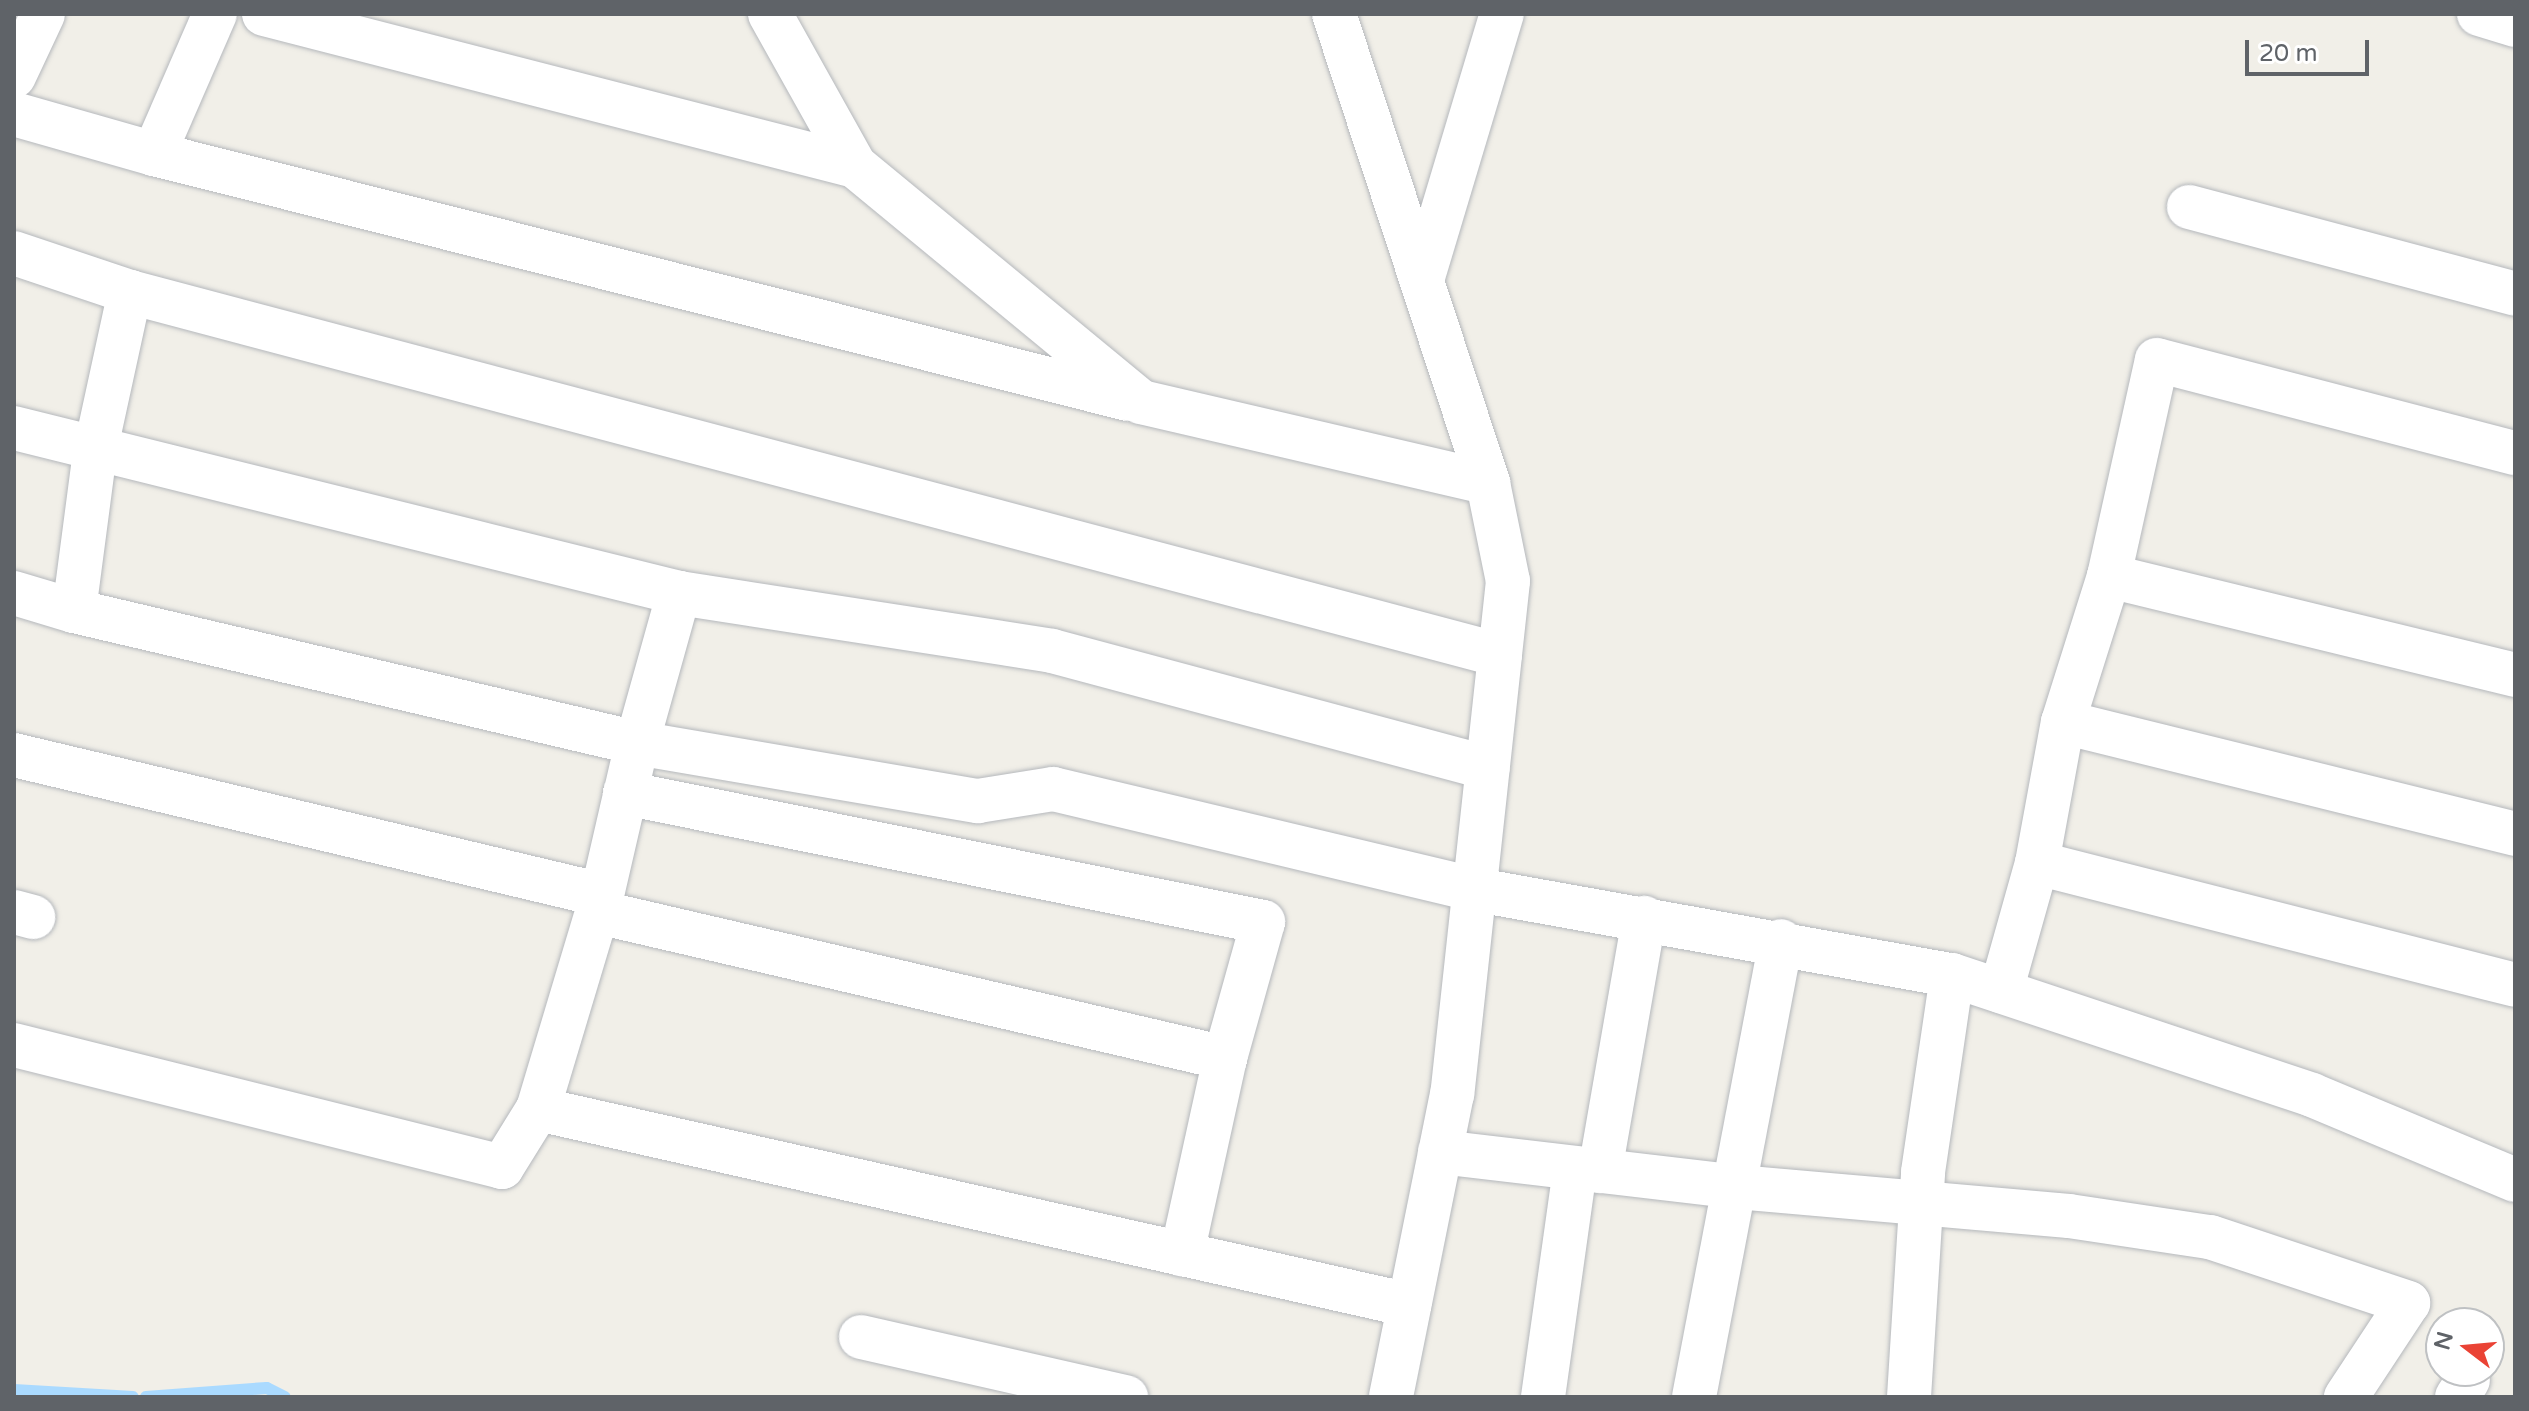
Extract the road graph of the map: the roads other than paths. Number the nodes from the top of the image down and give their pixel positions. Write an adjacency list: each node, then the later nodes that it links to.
1 (43, 14): 10 (street)
2 (215, 14): 12 (street)
3 (264, 14): 13 (street)
4 (770, 14): 13 (street)
5 (1328, 14): 6 (street)
6 (1334, 14): 16 (street)
7 (1502, 14): 16 (street)
8 (2479, 14): 9 (street)
9 (2515, 25)
10 (14, 76)
11 (14, 114): 12 (street)
12 (154, 154): 19 (street)
13 (855, 166): 19 (street)
14 (2189, 207): 18 (street)
15 (14, 253): 17 (street)
16 (1422, 280): 23 (street)
17 (130, 292): 21 (street); 28 (street)
18 (2515, 294)
19 (1141, 402): 23 (street)
20 (14, 428): 21 (street)
21 (95, 452): 26 (street); 27 (street)
22 (2515, 453): 24 (street)
23 (1488, 483): 28 (street)
24 (2109, 576): 29 (street); 30 (street)
25 (14, 593): 27 (street)
26 (679, 593): 31 (street); 33 (street)
27 (74, 611): 31 (street)
28 (1500, 655): 33 (street)
29 (2515, 675)
30 (2063, 722): 35 (street); 36 (street)
31 (637, 743): 34 (street); 37 (street)
32 (14, 755): 38 (street)
33 (1488, 768): 37 (street)
34 (625, 793): 38 (street); 45 (street)
35 (2515, 834)
36 (2037, 863): 42 (street); 43 (street)
37 (1472, 889): 39 (street); 47 (street)
38 (600, 903): 45 (street); 46 (street)
39 (1644, 918): 40 (street); 48 (street)
40 (1781, 941): 41 (street); 50 (street)
41 (1952, 975): 43 (street); 51 (street)
42 (2515, 985)
43 (2001, 991): 49 (street)
44 (14, 1045): 46 (street)
45 (1225, 1058): 52 (street)
46 (538, 1109): 52 (street)
47 (1440, 1152): 48 (street); 53 (street)
48 (1587, 1170): 50 (street); 57 (street)
49 (2515, 1180)
50 (1737, 1187): 51 (street); 58 (street)
51 (1921, 1204): 59 (street); 60 (street)
52 (1182, 1254): 53 (street)
53 (1409, 1305): 56 (street)
54 (861, 1337): 55 (street)
55 (1126, 1397)
56 (1391, 1397)
57 (1543, 1397)
58 (1694, 1397)
59 (1909, 1397)
60 (2346, 1397)

